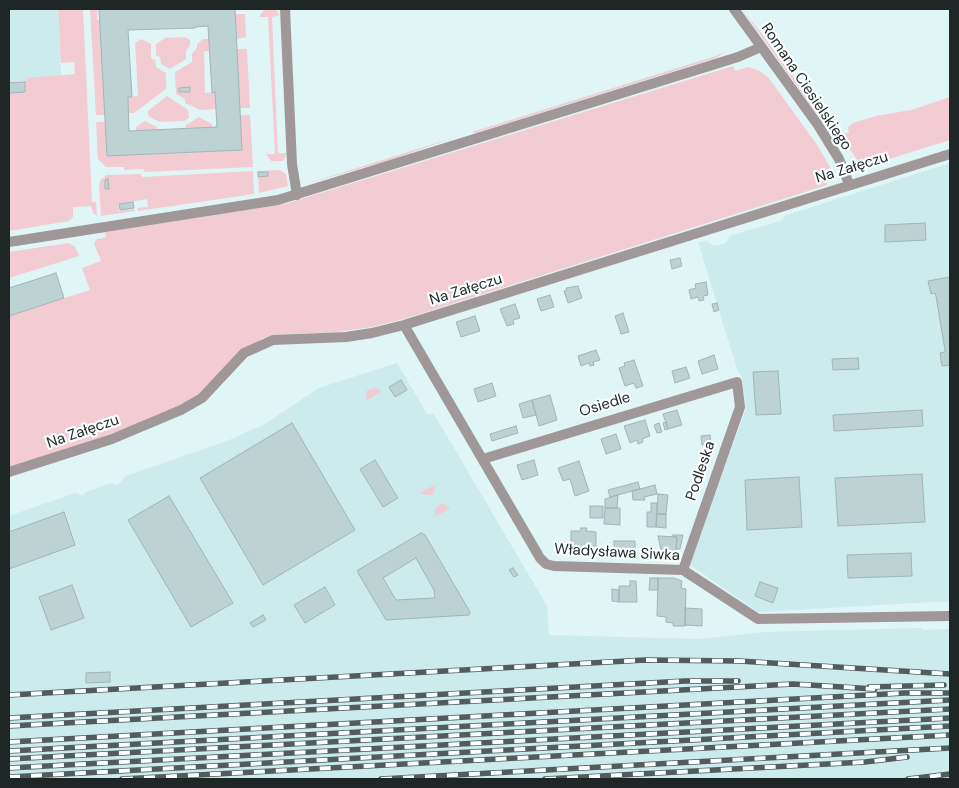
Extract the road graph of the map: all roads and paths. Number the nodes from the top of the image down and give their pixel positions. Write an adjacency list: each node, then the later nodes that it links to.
1 (284, 9): 6 (street)
2 (734, 9): 3 (street, Romana Ciesielskiego)
3 (761, 46): 5 (street, Romana Ciesielskiego); 6 (street)
4 (950, 154): 5 (street, Na Załęczu)
5 (849, 184): 8 (street, Na Załęczu)
6 (297, 195): 7 (street)
7 (9, 242)
8 (404, 325): 10 (street, Władysława Siwka); 11 (street, Na Załęczu)
9 (737, 382): 10 (street, Osiedle); 12 (street, Podleska)
10 (483, 459): 12 (street, Władysława Siwka)
11 (9, 472)
12 (683, 570): 13 (street, Władysława Siwka)
13 (950, 616)

